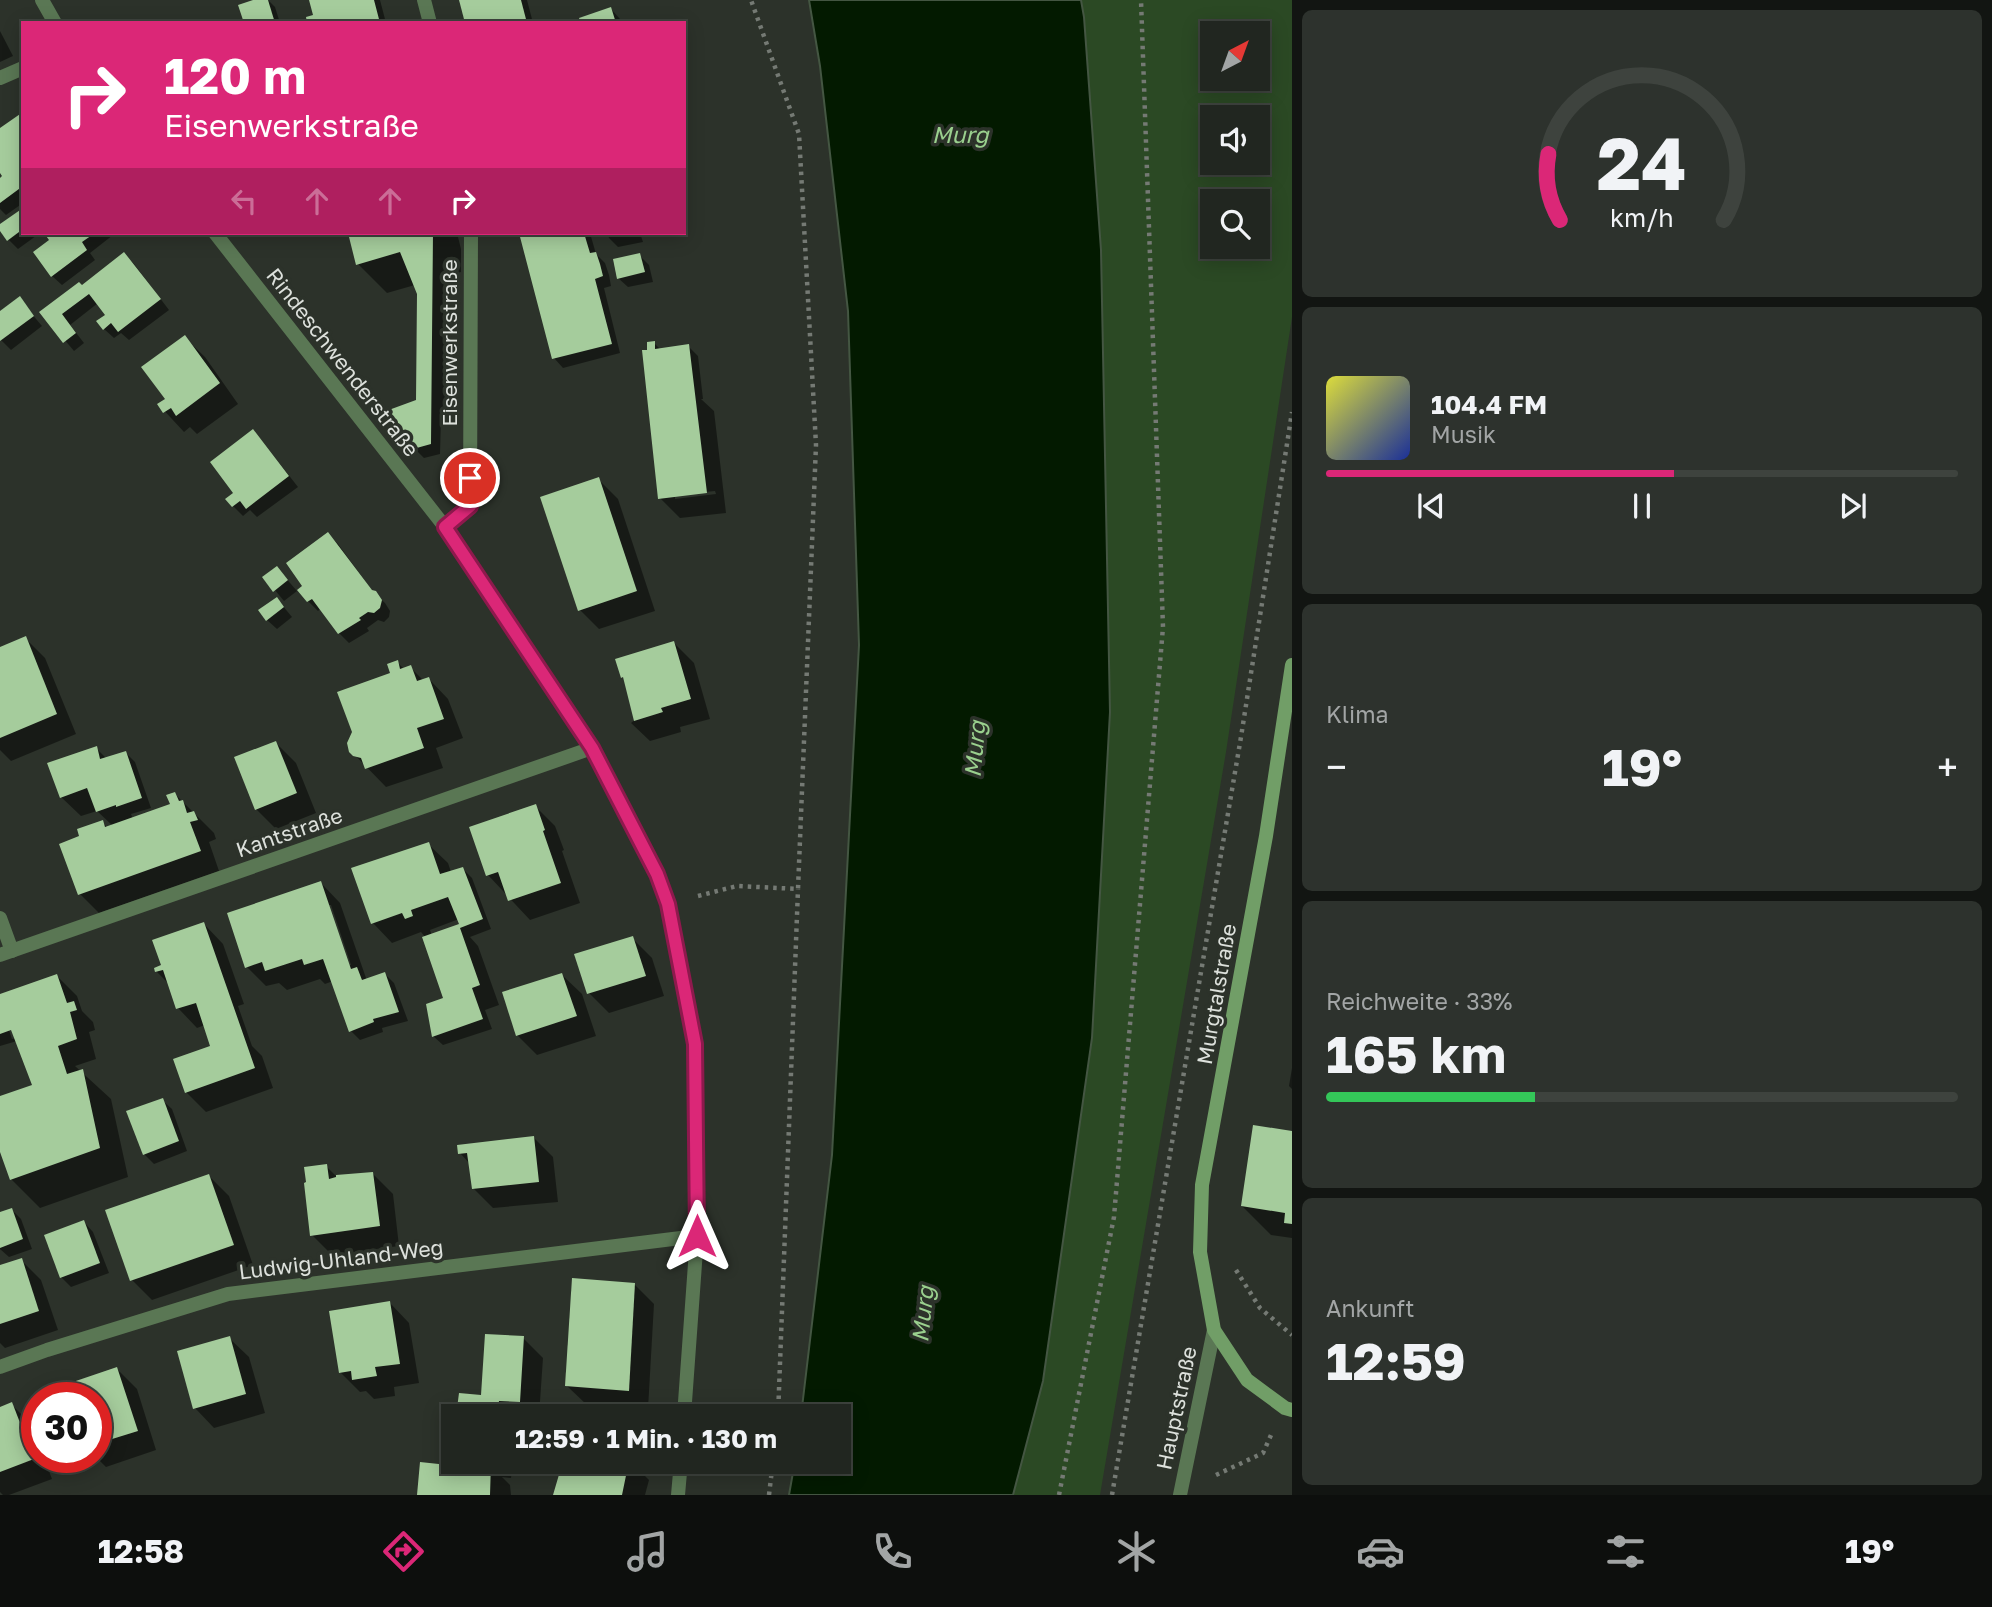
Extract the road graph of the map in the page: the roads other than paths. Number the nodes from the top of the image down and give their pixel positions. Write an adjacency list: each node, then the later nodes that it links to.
1 (42, 0): 3 (street)
2 (424, 0): 4 (street)
3 (54, 21)
4 (429, 21)
5 (21, 69): 6 (street)
6 (0, 78)
7 (217, 235): 9 (street, Rindeschwenderstraße)
8 (471, 235): 9 (street, Eisenwerkstraße)
9 (445, 527): 11 (street, Rindeschwenderstraße)
10 (1292, 665): 15 (street, Murgtalstraße)
11 (592, 748): 13 (street, Kantstraße); 14 (street, Rindeschwenderstraße)
12 (0, 918): 13 (street)
13 (6, 953)
14 (697, 1236): 16 (street, Ludwig-Uhland-Weg); 17 (street, Rindeschwenderstraße)
15 (1214, 1330): 18 (street); 20 (street, Hauptstraße)
16 (0, 1367)
17 (685, 1404)
18 (1288, 1409)
19 (680, 1474): 21 (street)
20 (1180, 1493)
21 (678, 1495)

